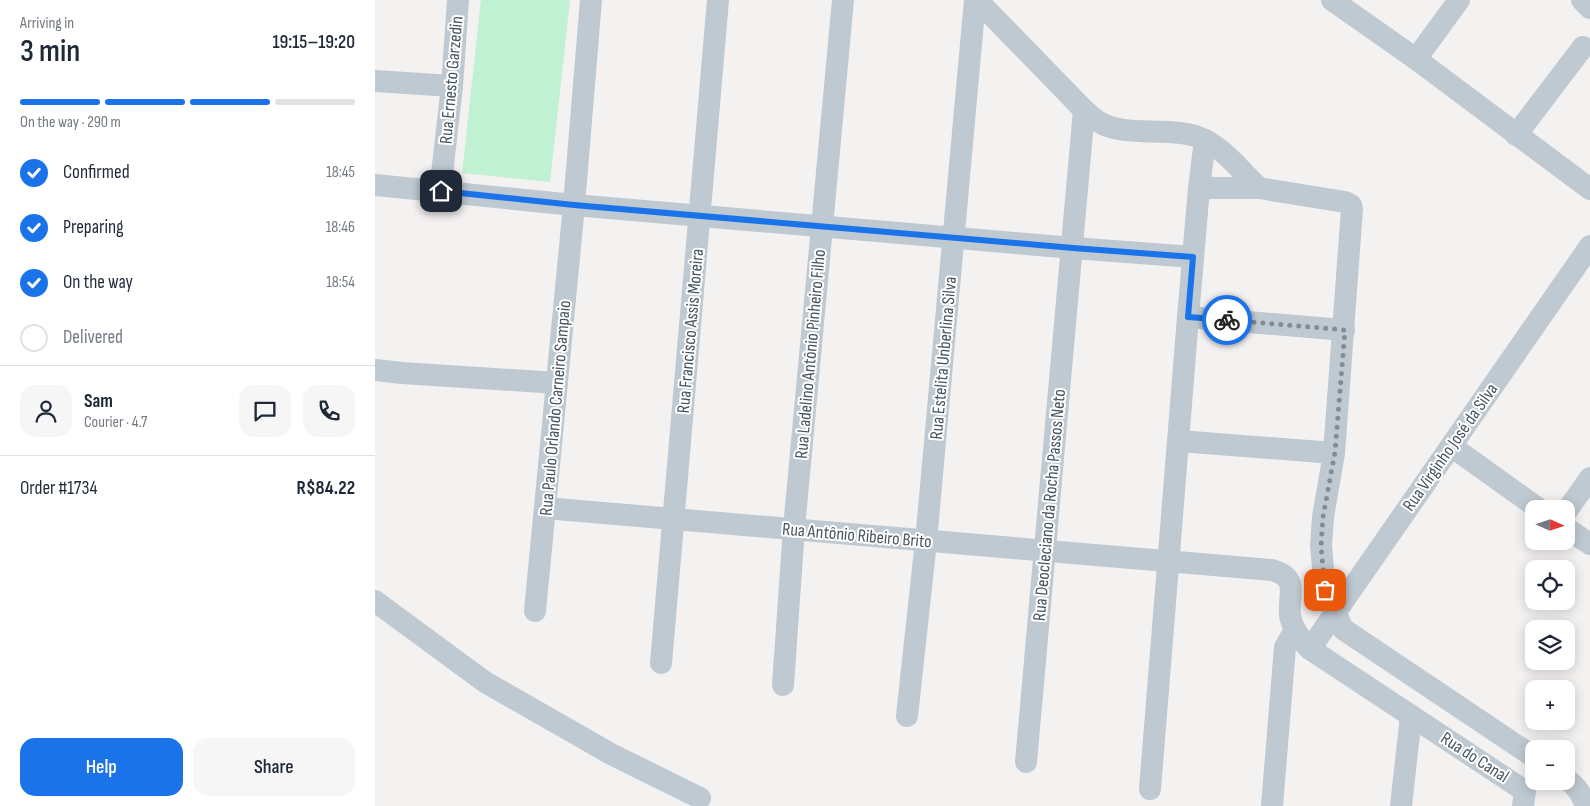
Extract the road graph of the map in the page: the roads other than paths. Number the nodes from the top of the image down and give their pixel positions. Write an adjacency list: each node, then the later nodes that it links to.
1 (459, 0): 13 (street, Rua Ernesto Garzedin)
2 (591, 0): 22 (street, Rua Paulo Orlando Carneiro Sampaio)
3 (718, 0): 23 (street, Rua Francisco Assis Moreira)
4 (843, 0): 24 (street, Rua Ladelino Antônio Pinheiro Filho)
5 (976, 0): 14 (street); 25 (street, Rua Estelita Unberlina Silva)
6 (1332, 0): 11 (street)
7 (1459, 0): 11 (street)
8 (1582, 0): 9 (street)
9 (1590, 8)
10 (1583, 47): 15 (street)
11 (1416, 59): 15 (street)
12 (375, 80): 13 (street)
13 (452, 86): 21 (street, Rua Ernesto Garzedin)
14 (1084, 110): 16 (street); 27 (street, Rua Deocleciano da Rocha Passos Neto)
15 (1516, 135): 20 (street)
16 (1205, 140): 18 (street); 19 (street)
17 (375, 185): 21 (street)
18 (1199, 188): 19 (street); 28 (street)
19 (1259, 188): 30 (street)
20 (1590, 189)
21 (441, 191): 22 (street)
22 (574, 205): 23 (street); 32 (street, Rua Paulo Orlando Carneiro Sampaio)
23 (699, 215): 24 (street); 40 (street, Rua Francisco Assis Moreira)
24 (822, 226): 25 (street); 41 (street, Rua Ladelino Antônio Pinheiro Filho)
25 (954, 237): 27 (street); 43 (street, Rua Estelita Unberlina Silva)
26 (1590, 246): 34 (street, Rua Virginho José da Silva)
27 (1073, 248): 28 (street); 45 (street, Rua Deocleciano da Rocha Passos Neto)
28 (1193, 257): 29 (street)
29 (1188, 317): 30 (street); 33 (street)
30 (1345, 330): 35 (street)
31 (375, 370): 32 (street)
32 (557, 383): 39 (street, Rua Paulo Orlando Carneiro Sampaio)
33 (1179, 441): 35 (street); 46 (street)
34 (1451, 446): 37 (street); 49 (street, Rua Virginho José da Silva)
35 (1335, 452): 49 (street)
36 (1590, 478): 38 (street)
37 (1526, 500)
38 (1574, 500)
39 (545, 508): 40 (street, Rua Antônio Ribeiro Brito); 48 (street, Rua Paulo Orlando Carneiro Sampaio)
40 (674, 518): 41 (street, Rua Antônio Ribeiro Brito); 52 (street, Rua Francisco Assis Moreira)
41 (794, 528): 43 (street, Rua Antônio Ribeiro Brito); 53 (street, Rua Ladelino Antônio Pinheiro Filho)
42 (1575, 534): 44 (street)
43 (926, 542): 45 (street, Rua Antônio Ribeiro Brito); 54 (street, Rua Estelita Unberlina Silva)
44 (1590, 544)
45 (1045, 552): 46 (street, Rua Antônio Ribeiro Brito); 57 (street, Rua Deocleciano da Rocha Passos Neto)
46 (1168, 560): 50 (street, Rua Antônio Ribeiro Brito); 59 (street)
47 (375, 601): 60 (street)
48 (535, 611)
49 (1335, 613): 51 (street, Rua Virginho José da Silva); 56 (street)
50 (1295, 630): 51 (street, Rua Antônio Ribeiro Brito); 61 (street)
51 (1310, 649): 55 (street, Rua do Canal)
52 (661, 663)
53 (783, 685)
54 (907, 716)
55 (1411, 716): 62 (street); 63 (street, Rua do Canal)
56 (1525, 751)
57 (1025, 762)
58 (1575, 785): 64 (street)
59 (1150, 788)
60 (700, 798)
61 (1272, 806)
62 (1401, 806)
63 (1523, 806)
64 (1586, 806)

